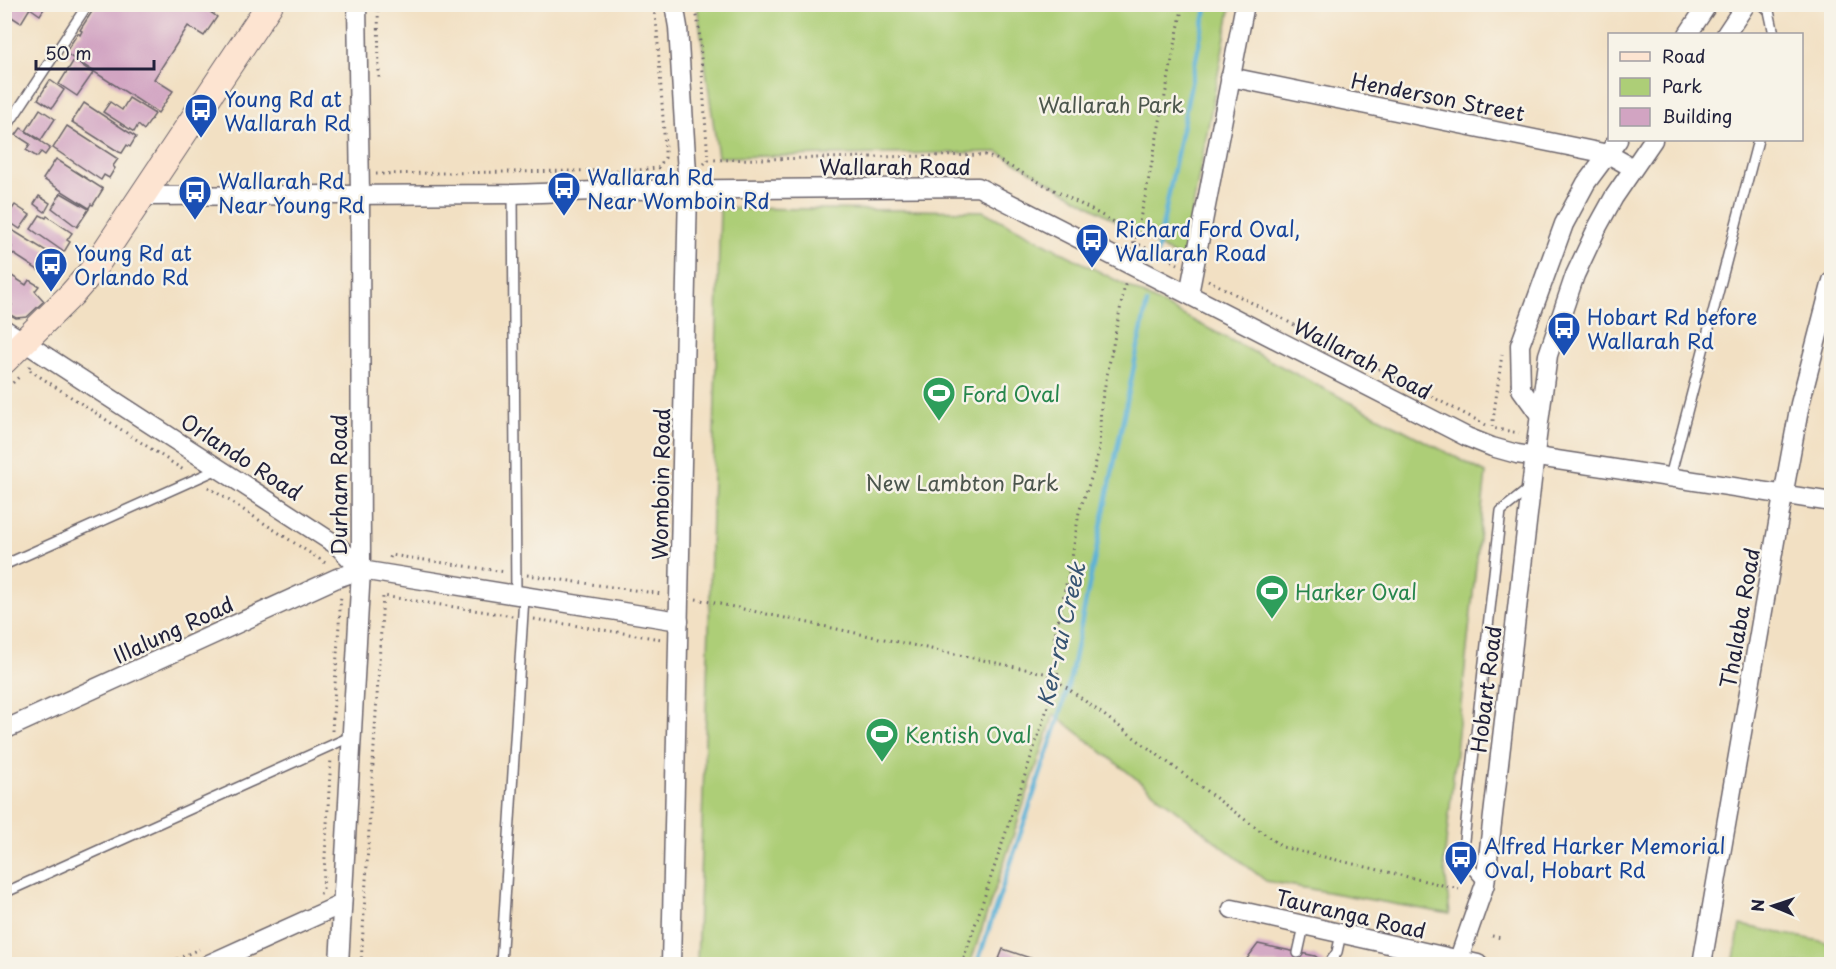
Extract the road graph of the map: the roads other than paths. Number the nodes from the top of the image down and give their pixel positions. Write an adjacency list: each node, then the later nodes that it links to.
1 (88, 4): 13 (lane)
2 (270, 4): 21 (street)
3 (357, 4): 19 (street, Durham Road)
4 (674, 4): 18 (street, Womboin Road)
5 (1245, 4): 12 (street)
6 (1708, 4): 9 (street)
7 (1762, 4): 11 (lane)
8 (1740, 7): 10 (street)
9 (1689, 33)
10 (1727, 33)
11 (1774, 33)
12 (1230, 77): 16 (street, Henderson Street); 23 (street)
13 (4, 130)
14 (1652, 141): 17 (street, Hobart Road)
15 (1758, 141): 29 (lane)
16 (1613, 147): 17 (street, Henderson Street); 26 (street)
17 (1633, 168): 26 (street, Hobart Road)
18 (688, 189): 20 (street, Wallarah Road); 23 (street, Wallarah Road); 36 (street, Womboin Road)
19 (360, 193): 20 (street, Wallarah Road); 21 (street, Wallarah Road); 34 (street, Durham Road)
20 (513, 194): 35 (lane)
21 (144, 196): 24 (street)
22 (1832, 281): 31 (street, Thalaba Road)
23 (1189, 294): 27 (street, Wallarah Road)
24 (20, 345): 25 (street); 28 (street, Orlando Road)
25 (16, 365)
26 (1539, 414): 27 (street, Hobart Road)
27 (1534, 457): 29 (street, Wallarah Road); 30 (street, Hobart Road)
28 (220, 468): 33 (lane); 34 (street, Orlando Road)
29 (1670, 477): 31 (street, Wallarah Road)
30 (1531, 488): 39 (street, Hobart Road); 39 (lane)
31 (1783, 495): 32 (street, Wallarah Road); 53 (street, Thalaba Road)
32 (1832, 502)
33 (4, 565)
34 (361, 570): 35 (street); 37 (street, Illalung Road); 38 (street, Durham Road)
35 (520, 596): 36 (street); 49 (lane)
36 (679, 621): 50 (street, Womboin Road)
37 (4, 730)
38 (353, 736): 40 (lane); 41 (street, Durham Road)
39 (1485, 884): 46 (street, Hobart Road)
40 (4, 893)
41 (342, 904): 47 (street); 48 (street, Durham Road)
42 (1232, 909): 43 (street, Tauranga Road)
43 (1304, 926): 44 (street, Tauranga Road); 45 (lane)
44 (1341, 934): 46 (street, Tauranga Road); 51 (lane)
45 (1298, 953)
46 (1458, 962): 52 (street, Tauranga Road)
47 (209, 964)
48 (339, 964)
49 (501, 964)
50 (671, 964)
51 (1329, 964)
52 (1478, 964)
53 (1702, 964)

